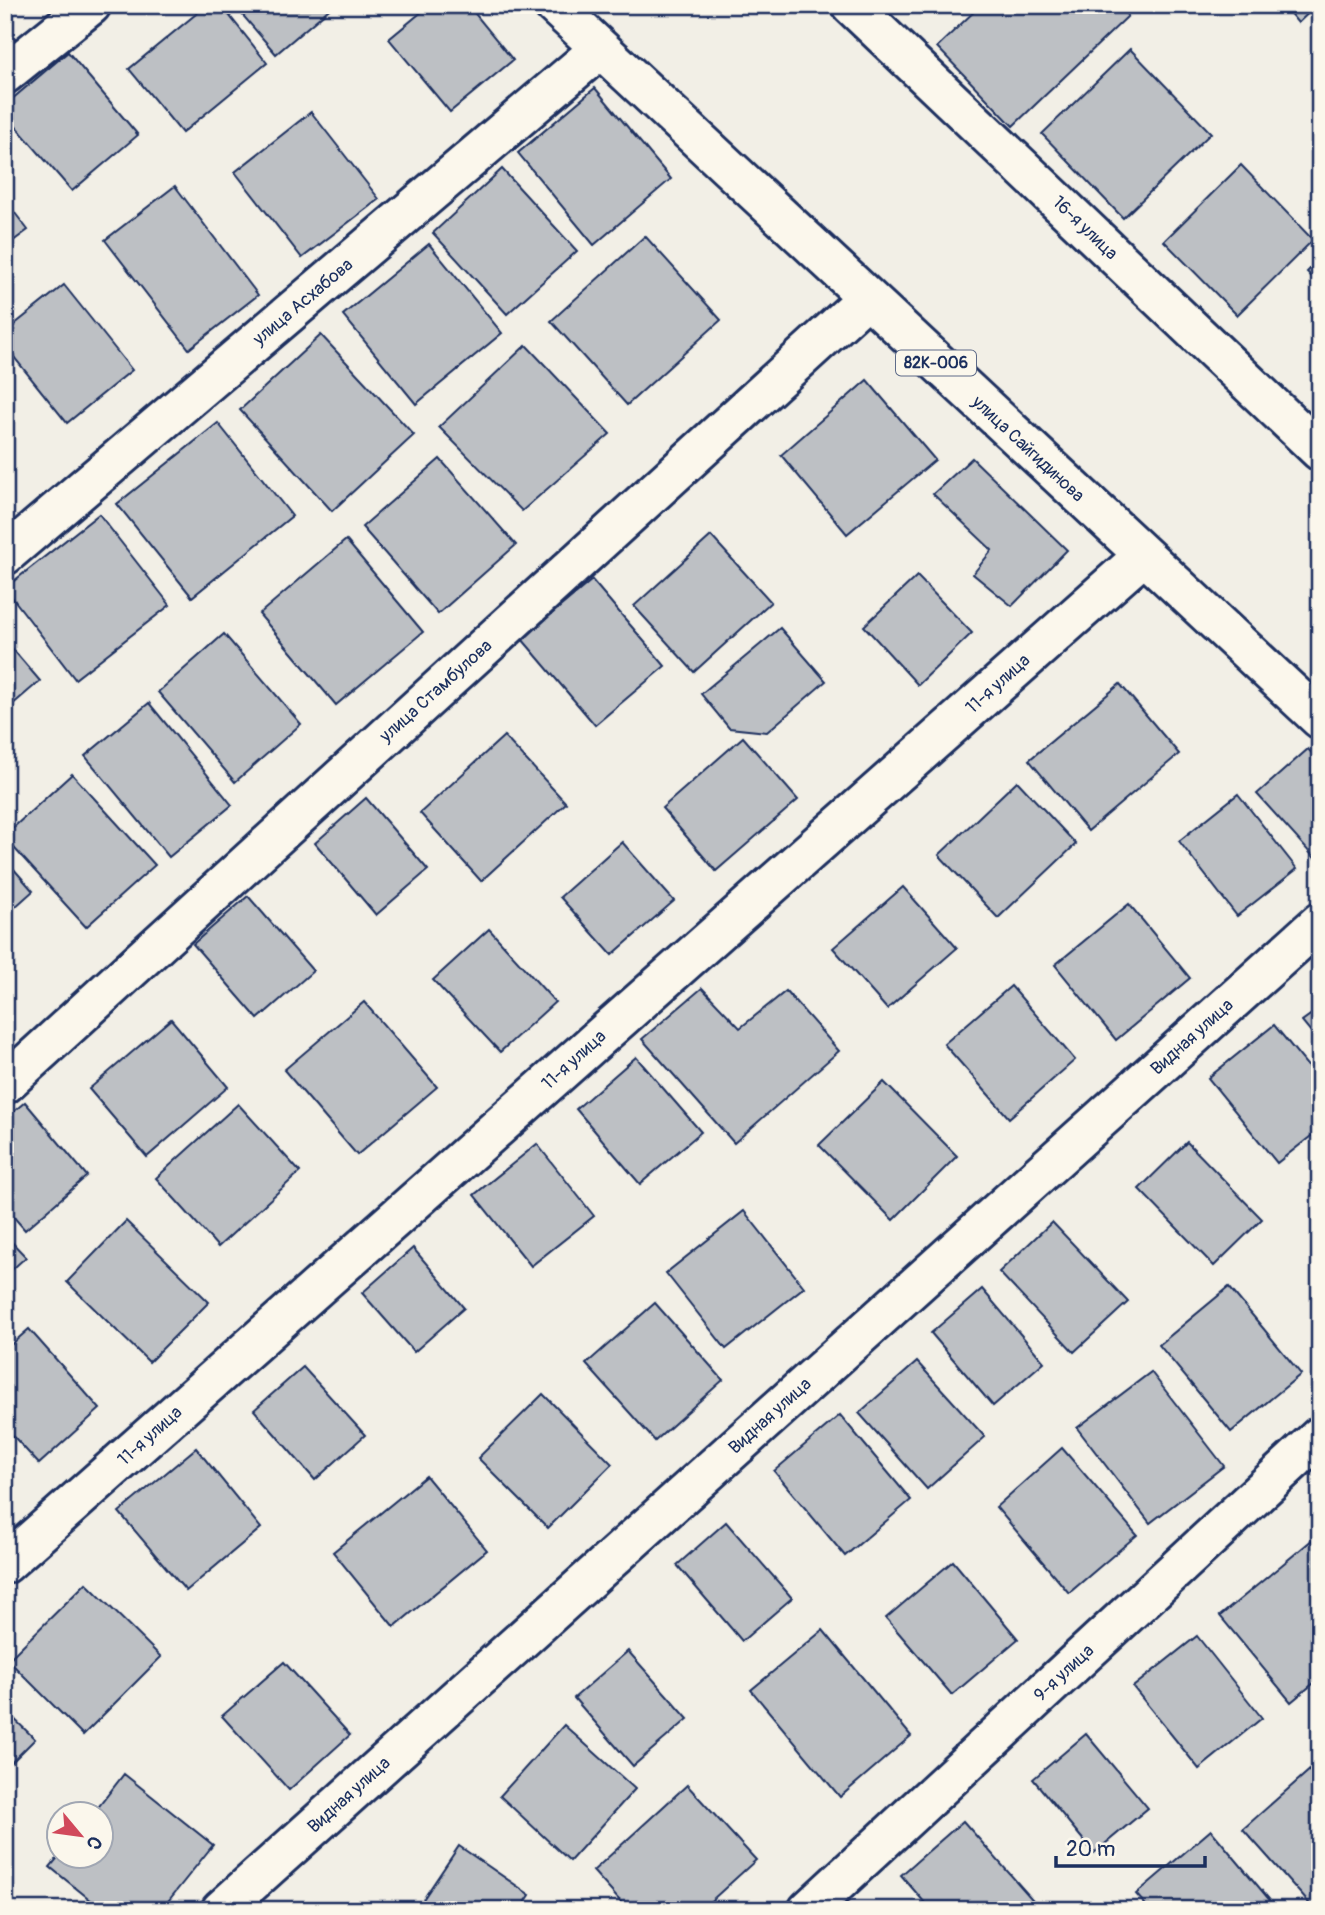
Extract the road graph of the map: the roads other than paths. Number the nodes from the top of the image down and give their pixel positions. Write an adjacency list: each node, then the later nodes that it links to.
1 (91, 5): 5 (street)
2 (554, 5): 4 (street, улица Сайгидинова / 82К-006)
3 (851, 5): 7 (street, 16-я улица)
4 (600, 49): 6 (street, улица Сайгидинова / 82К-006); 8 (street, улица Асхабова)
5 (5, 74)
6 (867, 298): 9 (street, улица Сайгидинова / 82К-006); 12 (street, улица Стамбулова)
7 (1320, 451)
8 (5, 555)
9 (1143, 556): 10 (street, улица Сайгидинова / 82К-006); 14 (street, 11-я улица)
10 (1320, 719)
11 (1320, 922): 15 (street, Видная улица)
12 (5, 1084)
13 (1320, 1436): 16 (street, 9-я улица)
14 (5, 1564)
15 (221, 1910)
16 (808, 1910)

